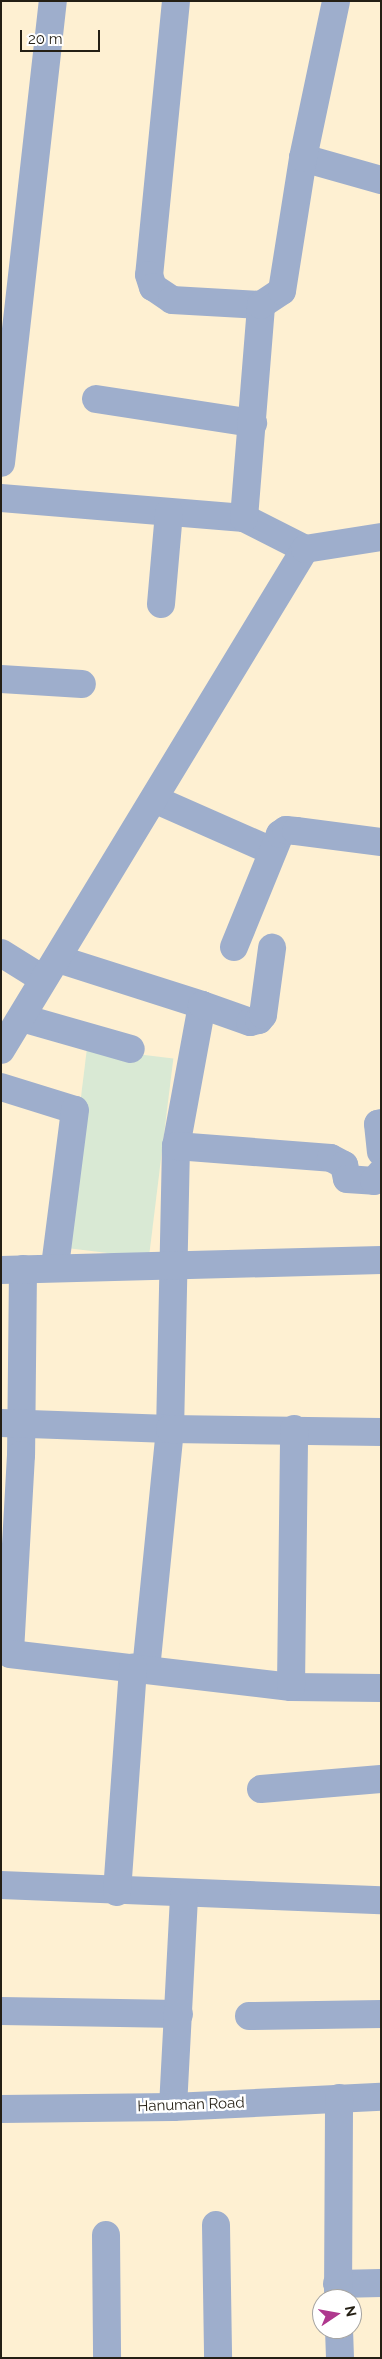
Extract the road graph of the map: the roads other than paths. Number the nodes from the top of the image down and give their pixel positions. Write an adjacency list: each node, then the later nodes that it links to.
1 (52, 1): 9 (street)
2 (176, 1): 6 (street)
3 (336, 1): 4 (street)
4 (303, 158): 5 (street); 6 (street)
5 (381, 180)
6 (261, 305): 8 (street)
7 (96, 399): 8 (street)
8 (253, 423): 12 (street)
9 (1, 463)
10 (1, 498): 11 (street)
11 (169, 512): 12 (street); 15 (street)
12 (244, 518): 14 (street)
13 (381, 537): 14 (street)
14 (305, 549): 18 (street)
15 (161, 604)
16 (1, 679): 17 (street)
17 (82, 684)
18 (154, 799): 20 (street); 24 (street)
19 (381, 842): 20 (street)
20 (272, 851): 21 (street)
21 (234, 947)
22 (272, 948): 25 (street)
23 (1, 953): 24 (street)
24 (51, 969): 25 (street); 26 (street)
25 (202, 1005): 31 (street)
26 (22, 1018): 27 (street); 28 (street)
27 (131, 1049)
28 (1, 1050)
29 (1, 1087): 36 (street)
30 (381, 1123): 32 (street)
31 (176, 1146): 33 (street); 35 (street)
32 (381, 1152)
33 (381, 1173)
34 (381, 1260): 35 (street)
35 (173, 1265): 36 (street); 39 (street)
36 (55, 1267): 37 (street)
37 (12, 1269): 38 (street)
38 (11, 1423): 39 (street); 42 (street)
39 (170, 1429): 40 (street); 43 (street)
40 (294, 1429): 41 (street); 44 (street)
41 (381, 1432)
42 (6, 1654): 43 (street)
43 (140, 1669): 44 (street); 49 (street)
44 (291, 1687): 45 (street)
45 (381, 1688)
46 (381, 1779): 47 (street)
47 (261, 1789)
48 (1, 1885): 49 (street)
49 (117, 1892): 50 (street)
50 (184, 1895): 51 (street); 53 (street)
51 (381, 1900)
52 (1, 2011): 53 (street)
53 (178, 2014): 58 (street)
54 (381, 2014): 55 (street)
55 (249, 2016)
56 (381, 2096): 57 (street, Hanuman Road)
57 (338, 2098): 58 (street, Hanuman Road); 63 (street)
58 (172, 2107): 59 (street, Hanuman Road)
59 (1, 2109)
60 (216, 2225): 67 (street)
61 (106, 2235): 66 (street)
62 (381, 2283): 64 (street)
63 (337, 2289)
64 (348, 2289)
65 (339, 2339): 68 (street)
66 (107, 2358)
67 (218, 2358)
68 (340, 2358)

